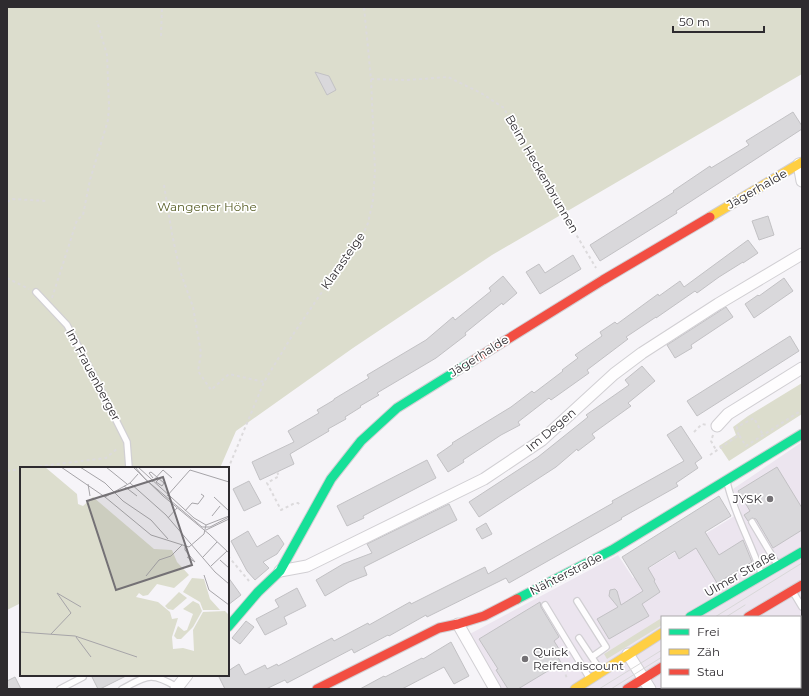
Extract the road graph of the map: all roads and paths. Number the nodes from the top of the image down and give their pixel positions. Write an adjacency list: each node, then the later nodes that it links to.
1 (162, 7): 4 (path)
2 (364, 7): 5 (path, Klarasteige)
3 (97, 21): 15 (path)
4 (161, 36)
5 (371, 79): 13 (path, Beim Heckenbrunnen); 17 (path, Klarasteige)
6 (801, 163): 7 (street); 13 (street, Jägerhalde)
7 (802, 181)
8 (164, 185): 17 (path)
9 (46, 201): 10 (path)
10 (7, 202)
11 (802, 254): 39 (street, Im Degen)
12 (7, 278): 14 (path)
13 (603, 280): 39 (street, Jägerhalde)
14 (36, 292): 15 (lane, Im Frauenberger)
15 (47, 304): 24 (lane, Im Frauenberger)
16 (802, 368): 19 (street)
17 (264, 382): 29 (path, Klarasteige)
18 (802, 410): 20 (path)
19 (717, 426)
20 (763, 434): 22 (path); 22 (path)
21 (802, 434): 33 (street, Nähterstraße)
22 (739, 436): 25 (path)
23 (711, 441): 25 (path)
24 (127, 442): 27 (path); 28 (lane, Im Frauenberger)
25 (716, 450): 26 (path)
26 (710, 455)
27 (35, 467)
28 (129, 467)
29 (229, 467)
30 (20, 469): 31 (path)
31 (7, 471)
32 (277, 472): 34 (path)
33 (726, 480): 40 (lane); 49 (street, Nähterstraße)
34 (294, 503)
35 (752, 522): 38 (lane)
36 (802, 552): 38 (street, Ulmer Straße)
37 (229, 557): 43 (path)
38 (778, 566): 40 (street, Ulmer Straße)
39 (280, 571): 43 (street, Jägerhalde)
40 (762, 575): 47 (street, Ulmer Straße)
41 (802, 585): 42 (street)
42 (792, 591): 46 (lane); 48 (street)
43 (258, 592): 50 (street, Jägerhalde)
44 (577, 601): 54 (lane)
45 (545, 605): 62 (lane)
46 (802, 607)
47 (692, 616)
48 (750, 616)
49 (458, 624): 66 (street, Nähterstraße); 67 (street)
50 (229, 626)
51 (661, 634): 53 (street)
52 (579, 638): 54 (lane)
53 (628, 654): 57 (street); 61 (street)
54 (592, 657): 57 (lane)
55 (562, 663): 59 (path)
56 (661, 669): 61 (street)
57 (601, 672): 62 (street)
58 (186, 676): 63 (street)
59 (565, 676)
60 (83, 677): 64 (lane)
61 (643, 678): 69 (street); 70 (street)
62 (590, 679): 68 (street)
63 (176, 688): 65 (lane)
64 (60, 689)
65 (122, 689)
66 (317, 689)
67 (495, 689)
68 (575, 689)
69 (627, 689)
70 (650, 689)

